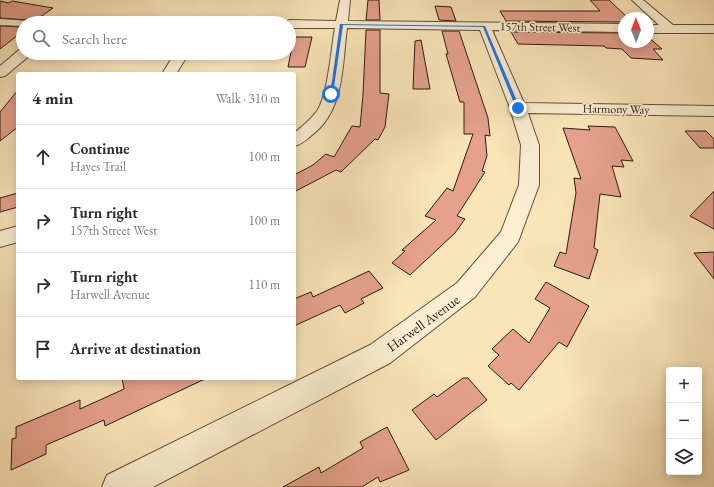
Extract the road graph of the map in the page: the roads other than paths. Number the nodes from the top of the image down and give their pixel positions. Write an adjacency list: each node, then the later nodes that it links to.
1 (345, 0): 6 (street)
2 (636, 0): 10 (street)
3 (0, 22): 4 (street)
4 (16, 23)
5 (296, 24): 6 (street, 157th Street West)
6 (341, 24): 7 (street, 157th Street West); 18 (street)
7 (484, 26): 8 (street, 157th Street West); 16 (street, Harwell Avenue)
8 (618, 28)
9 (654, 29): 10 (street)
10 (670, 29): 11 (street)
11 (714, 29)
12 (16, 60): 15 (street)
13 (178, 60): 14 (street)
14 (170, 72)
15 (0, 73)
16 (518, 108): 17 (street, Harmony Way); 21 (street, Harwell Avenue)
17 (714, 111)
18 (296, 139)
19 (16, 235): 20 (street)
20 (0, 239)
21 (119, 487)

